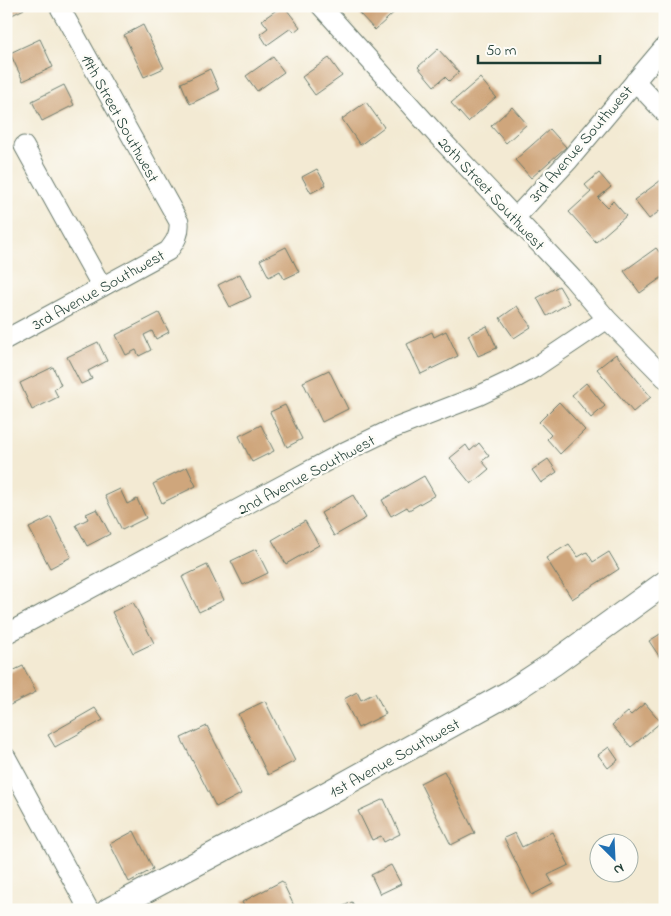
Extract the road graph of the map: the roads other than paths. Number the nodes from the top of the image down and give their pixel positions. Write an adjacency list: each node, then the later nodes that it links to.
1 (59, 6): 8 (street, 19th Street Southwest)
2 (323, 7): 7 (street, 20th Street Southwest)
3 (665, 46): 4 (street, 3rd Avenue Southwest)
4 (634, 81): 5 (street); 7 (street, 3rd Avenue Southwest)
5 (665, 113)
6 (24, 146): 9 (street)
7 (515, 218): 10 (street, 20th Street Southwest)
8 (180, 230): 9 (street, 3rd Avenue Southwest)
9 (102, 286): 11 (street, 3rd Avenue Southwest)
10 (607, 319): 12 (street, 20th Street Southwest); 14 (street, 2nd Avenue Southwest)
11 (6, 339)
12 (664, 377)
13 (665, 583): 17 (main road, 1st Avenue Southwest)
14 (6, 634)
15 (6, 757): 16 (street)
16 (89, 910)
17 (109, 910)

